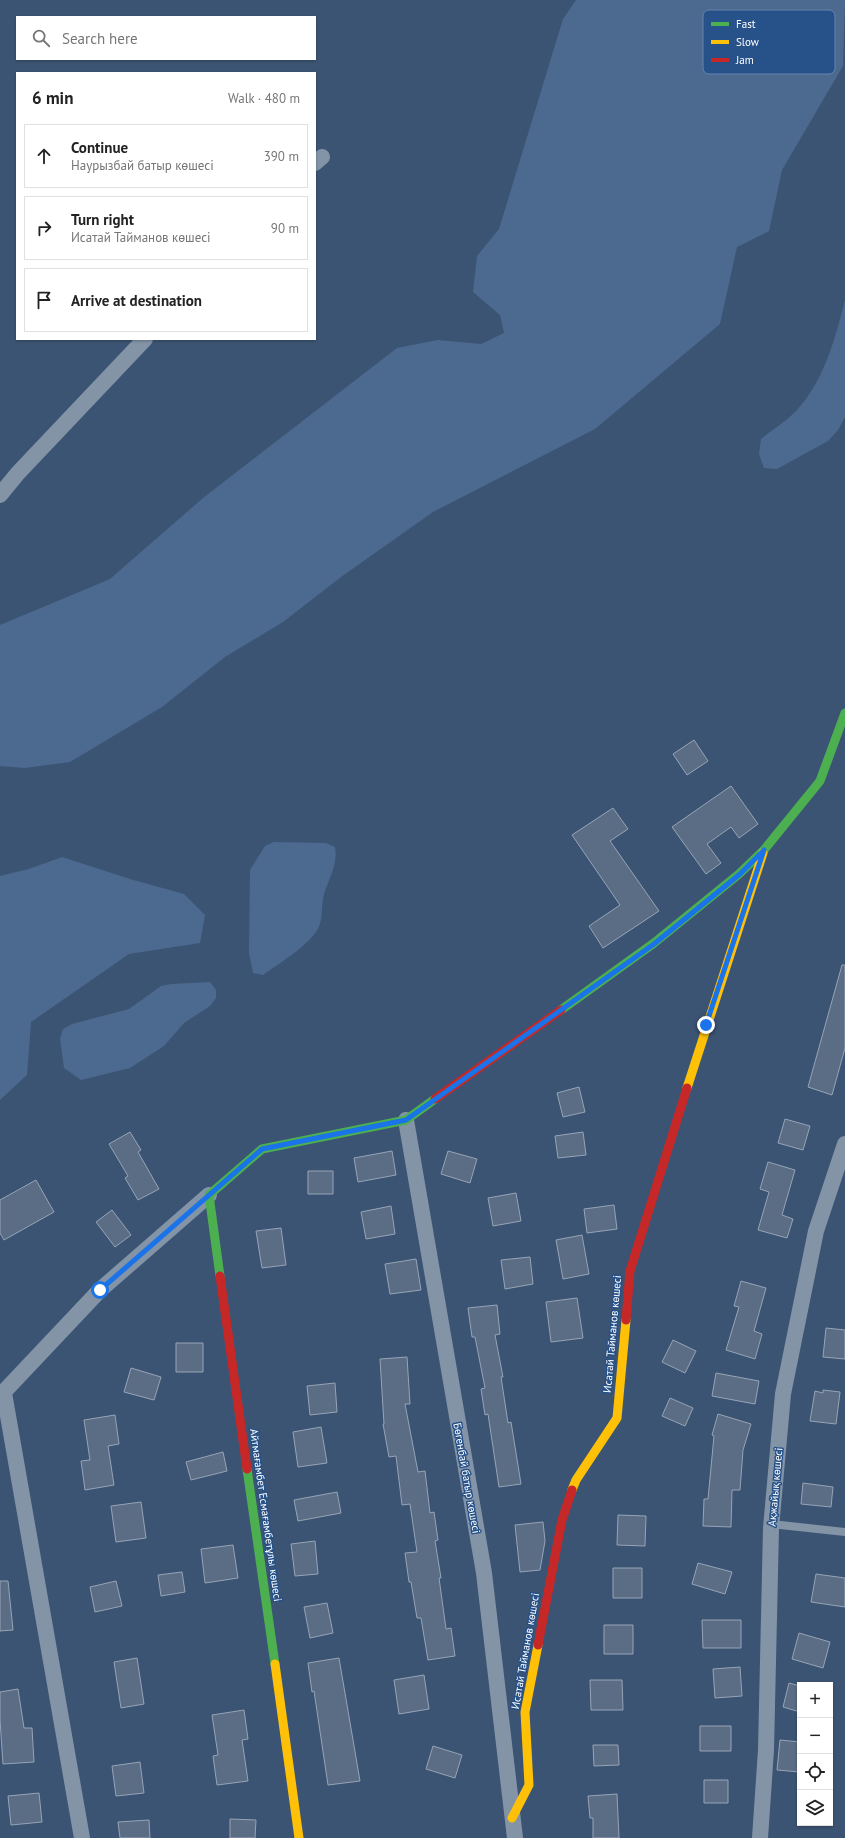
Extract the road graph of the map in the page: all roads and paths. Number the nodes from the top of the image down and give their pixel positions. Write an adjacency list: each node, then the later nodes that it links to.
1 (144, 340): 2 (street)
2 (0, 495)
3 (845, 713): 4 (street)
4 (764, 850): 5 (street); 11 (street, Исатай Тайманов көшесі)
5 (406, 1120): 7 (street); 11 (street, Бөгенбай батыр көшесі)
6 (845, 1144): 9 (street, Ақжайық көшесі)
7 (209, 1195): 8 (street); 13 (street, Айтмағамбет Есмағамбетұлы көшесі)
8 (2, 1394): 12 (street)
9 (771, 1524): 10 (lane); 15 (street, Ақжайық көшесі)
10 (845, 1532)
11 (512, 1818): 14 (street, Бөгенбай батыр көшесі)
12 (82, 1838)
13 (299, 1838)
14 (515, 1838)
15 (760, 1838)

